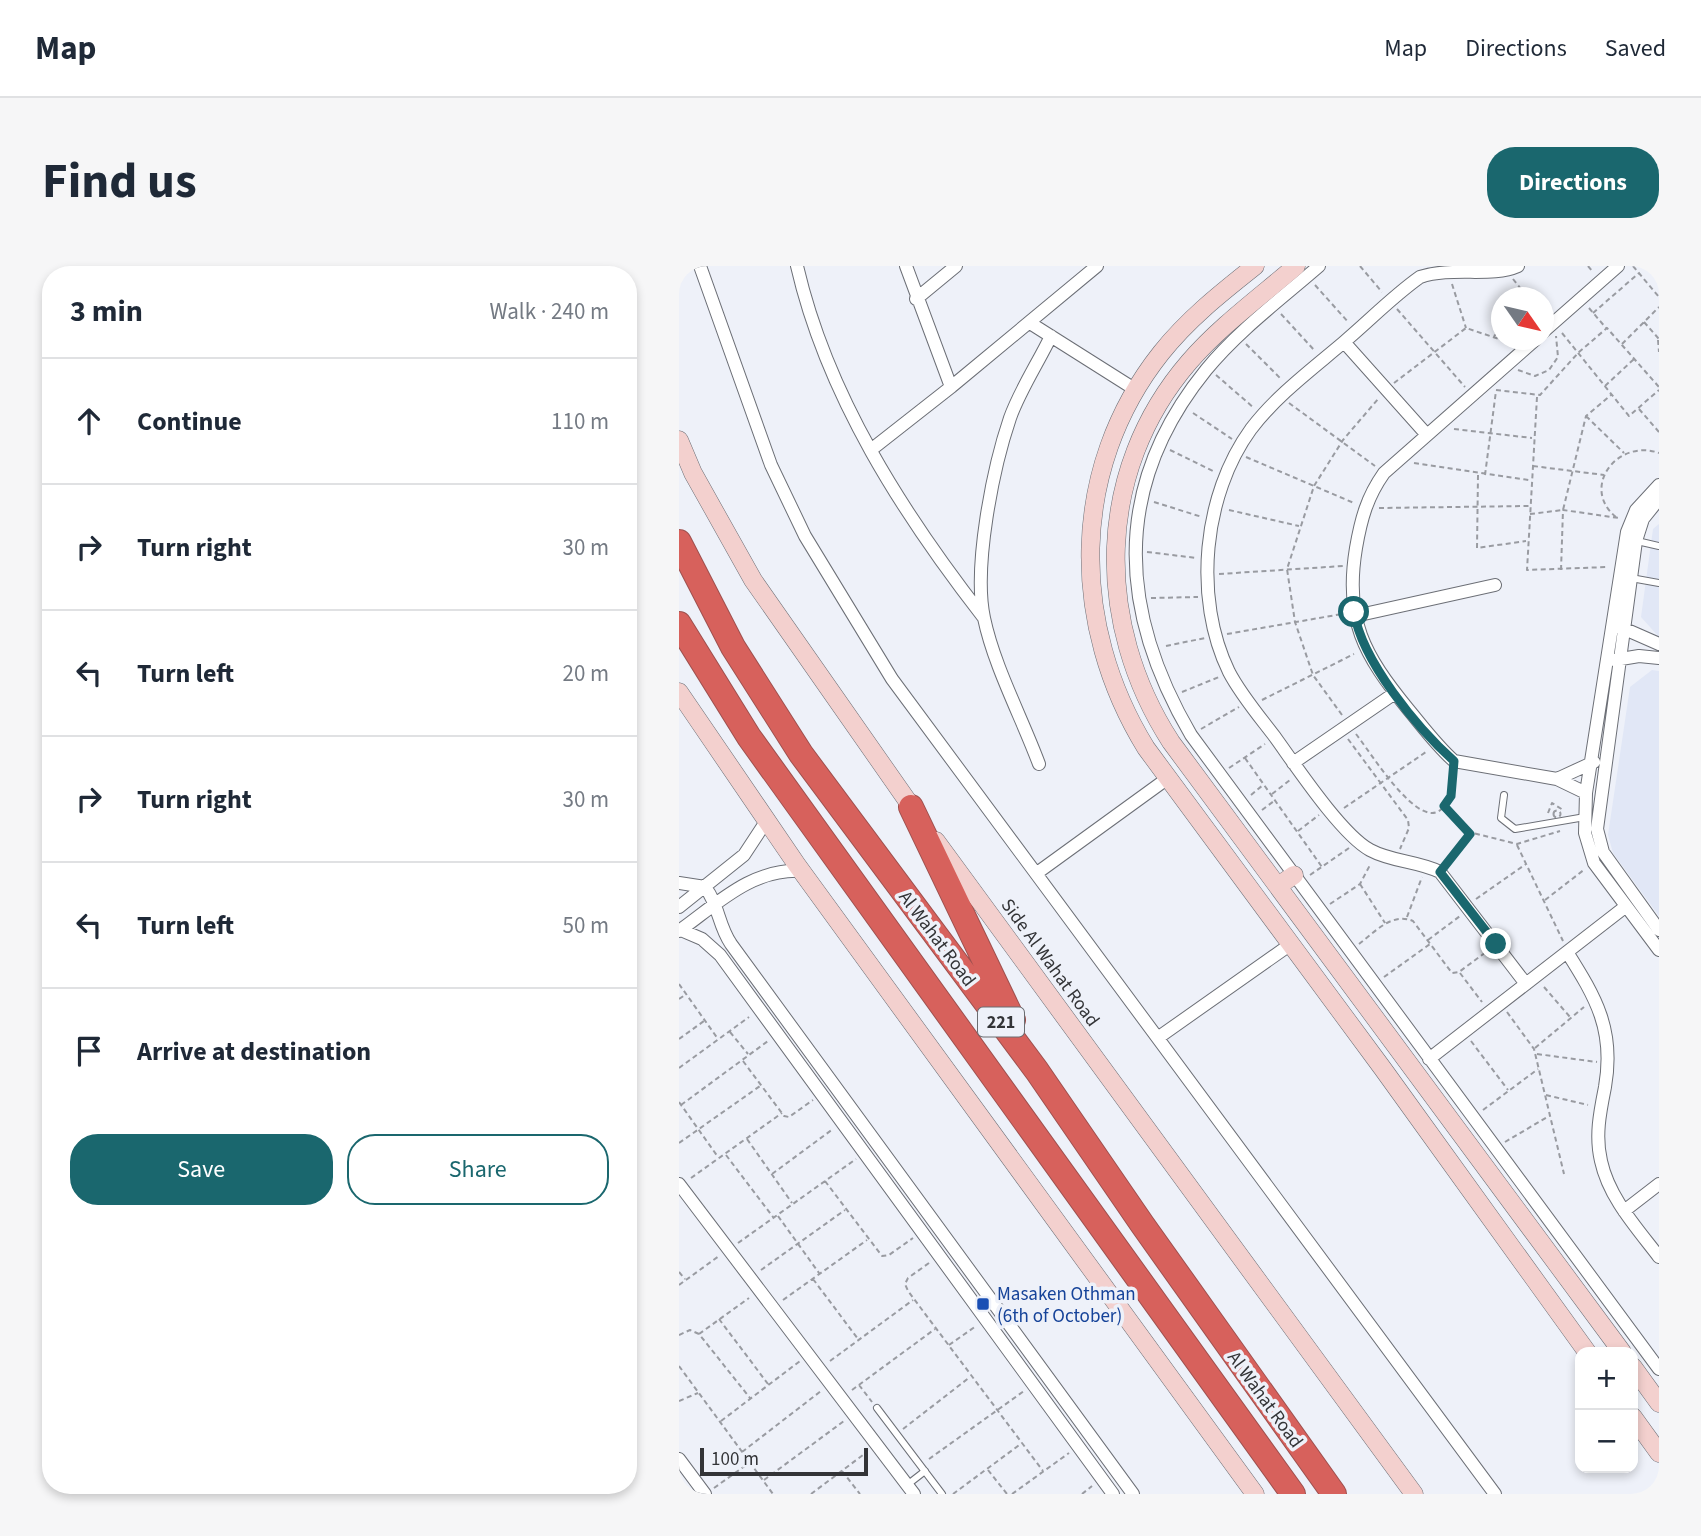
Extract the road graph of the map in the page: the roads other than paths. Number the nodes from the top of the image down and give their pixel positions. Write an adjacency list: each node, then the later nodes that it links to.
1 (700, 266): 52 (street)
2 (797, 266): 21 (street)
3 (906, 266): 11 (street)
4 (955, 266): 11 (street)
5 (1097, 266): 12 (street)
6 (1255, 266): 18 (street)
7 (1319, 266): 10 (street)
8 (1618, 266): 13 (street)
9 (1512, 268): 15 (street)
10 (1301, 271): 53 (street); 56 (street)
11 (916, 299): 17 (street)
12 (1030, 323): 14 (street); 17 (street)
13 (1554, 323)
14 (1051, 336): 18 (street); 31 (street)
15 (1343, 342): 19 (street); 42 (street)
16 (1523, 350): 19 (street)
17 (951, 387): 21 (street)
18 (1136, 390): 43 (street)
19 (1431, 432): 30 (street)
20 (679, 440): 47 (street, Side Al Wahat Road)
21 (872, 449): 31 (street)
22 (1659, 485): 33 (street)
23 (1659, 499): 24 (street)
24 (1636, 541): 26 (lane); 27 (street)
25 (679, 542): 69 (highway, Al Wahat Road / 221)
26 (1659, 547)
27 (1631, 578): 28 (lane); 33 (street)
28 (1659, 583)
29 (1495, 585): 30 (street)
30 (1354, 614): 38 (street)
31 (984, 619): 40 (street)
32 (679, 624): 79 (highway, Al Wahat Road / 221)
33 (1619, 626): 34 (street); 36 (street)
34 (1659, 644)
35 (1659, 658): 36 (street)
36 (1614, 660): 39 (street); 41 (street)
37 (679, 692): 48 (street)
38 (1395, 693): 42 (street); 44 (street)
39 (1591, 761): 41 (street); 44 (street); 45 (street)
40 (1039, 764)
41 (1605, 764): 61 (street)
42 (1297, 767): 66 (street)
43 (1168, 778): 52 (street); 63 (street)
44 (1556, 779): 45 (street)
45 (1586, 793): 49 (street)
46 (1504, 795): 49 (lane)
47 (911, 807): 69 (highway); 96 (street, Side Al Wahat Road)
48 (767, 820): 50 (street); 51 (street)
49 (1585, 820): 60 (street)
50 (734, 865): 55 (street); 57 (street)
51 (802, 871): 55 (street); 93 (street)
52 (1037, 873): 67 (street)
53 (1297, 878): 56 (street); 68 (street)
54 (679, 883): 57 (street)
55 (746, 883): 58 (street)
56 (1278, 886): 78 (street)
57 (705, 887): 58 (street); 59 (street)
58 (717, 904): 62 (street); 70 (street)
59 (679, 907)
60 (1625, 907): 64 (street); 65 (street)
61 (1659, 930)
62 (680, 931): 71 (street)
63 (1291, 944): 67 (street); 77 (street)
64 (1659, 950)
65 (1567, 952): 66 (street); 74 (street)
66 (1531, 980): 68 (street)
67 (1159, 1037): 97 (street)
68 (1429, 1059): 80 (street)
69 (1037, 1071): 76 (highway, Al Wahat Road / 221)
70 (860, 1121): 71 (street); 92 (street)
71 (846, 1126): 91 (street)
72 (1659, 1184): 74 (street)
73 (680, 1185): 88 (street)
74 (1624, 1211): 75 (street)
75 (1658, 1252)
76 (1225, 1342): 79 (highway); 95 (highway, Al Wahat Road / 221)
77 (1583, 1347)
78 (1618, 1347)
79 (1199, 1364): 94 (highway, Al Wahat Road / 221)
80 (1659, 1369)
81 (1638, 1374): 82 (street)
82 (1659, 1403)
83 (877, 1408): 87 (lane)
84 (1638, 1424): 85 (street)
85 (1659, 1453)
86 (679, 1459): 89 (street)
87 (923, 1468): 88 (lane); 90 (lane)
88 (911, 1490)
89 (705, 1494)
90 (941, 1494)
91 (1113, 1494)
92 (1133, 1494)
93 (1255, 1494)
94 (1293, 1494)
95 (1334, 1494)
96 (1413, 1494)
97 (1495, 1494)

